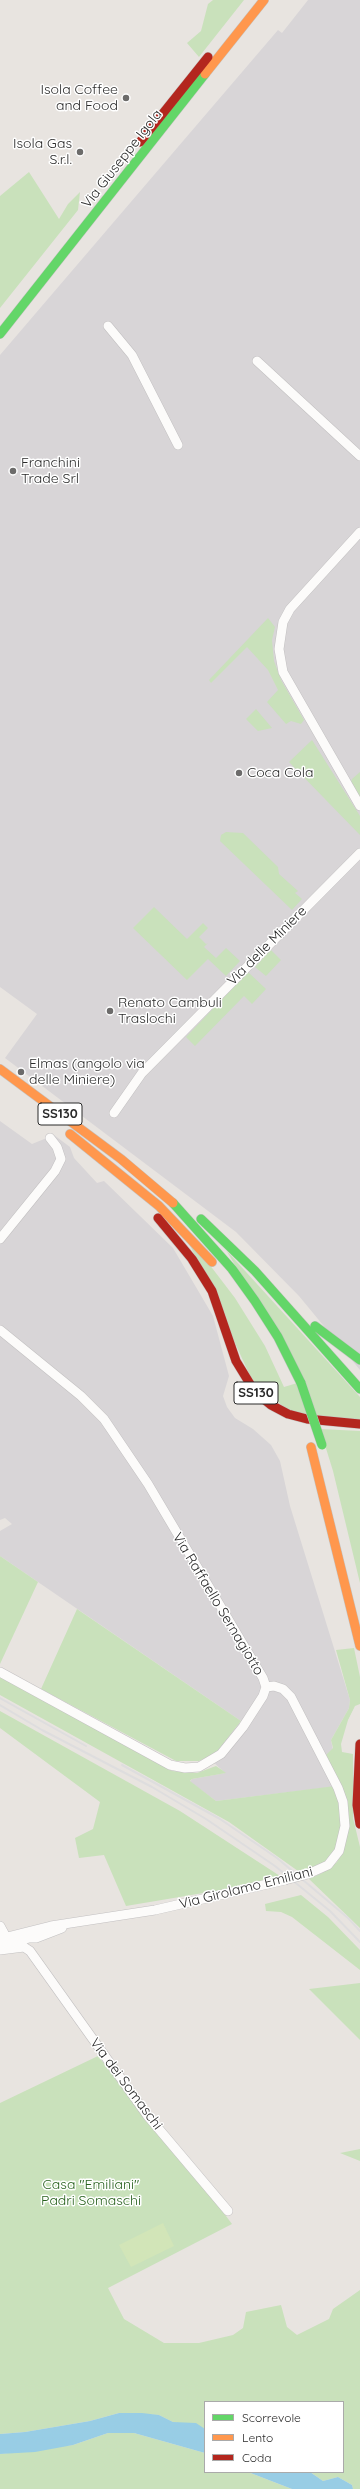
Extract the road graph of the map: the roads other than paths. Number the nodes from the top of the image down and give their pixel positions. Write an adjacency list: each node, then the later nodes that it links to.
1 (253, 0): 3 (main road, Via Giuseppe Igola)
2 (264, 0): 7 (main road, Via Giuseppe Igola)
3 (168, 105): 4 (main road); 5 (main road, Via Giuseppe Igola)
4 (137, 130)
5 (0, 320)
6 (108, 326): 9 (street)
7 (0, 334)
8 (257, 361): 10 (street)
9 (178, 445)
10 (360, 456)
11 (360, 532): 12 (street)
12 (360, 806)
13 (360, 853): 16 (street, Via delle Miniere)
14 (0, 1069): 18 (main road, SS130)
15 (0, 1081): 19 (main road, SS130)
16 (114, 1113)
17 (50, 1138): 20 (street)
18 (121, 1159): 21 (main road, SS130); 30 (main road, bridge)
19 (116, 1171): 22 (main road); 27 (main road, SS130)
20 (0, 1239)
21 (226, 1242): 24 (main road); 25 (main road, SS130)
22 (219, 1270)
23 (0, 1330): 33 (street, Via Raffaello Sernagiotto)
24 (360, 1360)
25 (360, 1389)
26 (298, 1406): 28 (main road)
27 (360, 1424)
28 (304, 1426)
29 (310, 1443): 31 (main road)
30 (323, 1449)
31 (360, 1646)
32 (0, 1672): 33 (street, Via Raffaello Sernagiotto)
33 (266, 1687): 37 (street, Via Girolamo Emiliani, bridge)
34 (360, 1744): 35 (main road)
35 (360, 1824)
36 (0, 1926): 38 (street)
37 (36, 1934): 38 (street, Via Girolamo Emiliani); 39 (street, Via Girolamo Emiliani); 41 (street)
38 (3, 1938)
39 (0, 1947)
40 (0, 1950): 41 (street)
41 (30, 1951): 42 (street, Via dei Somaschi)
42 (228, 2211)

